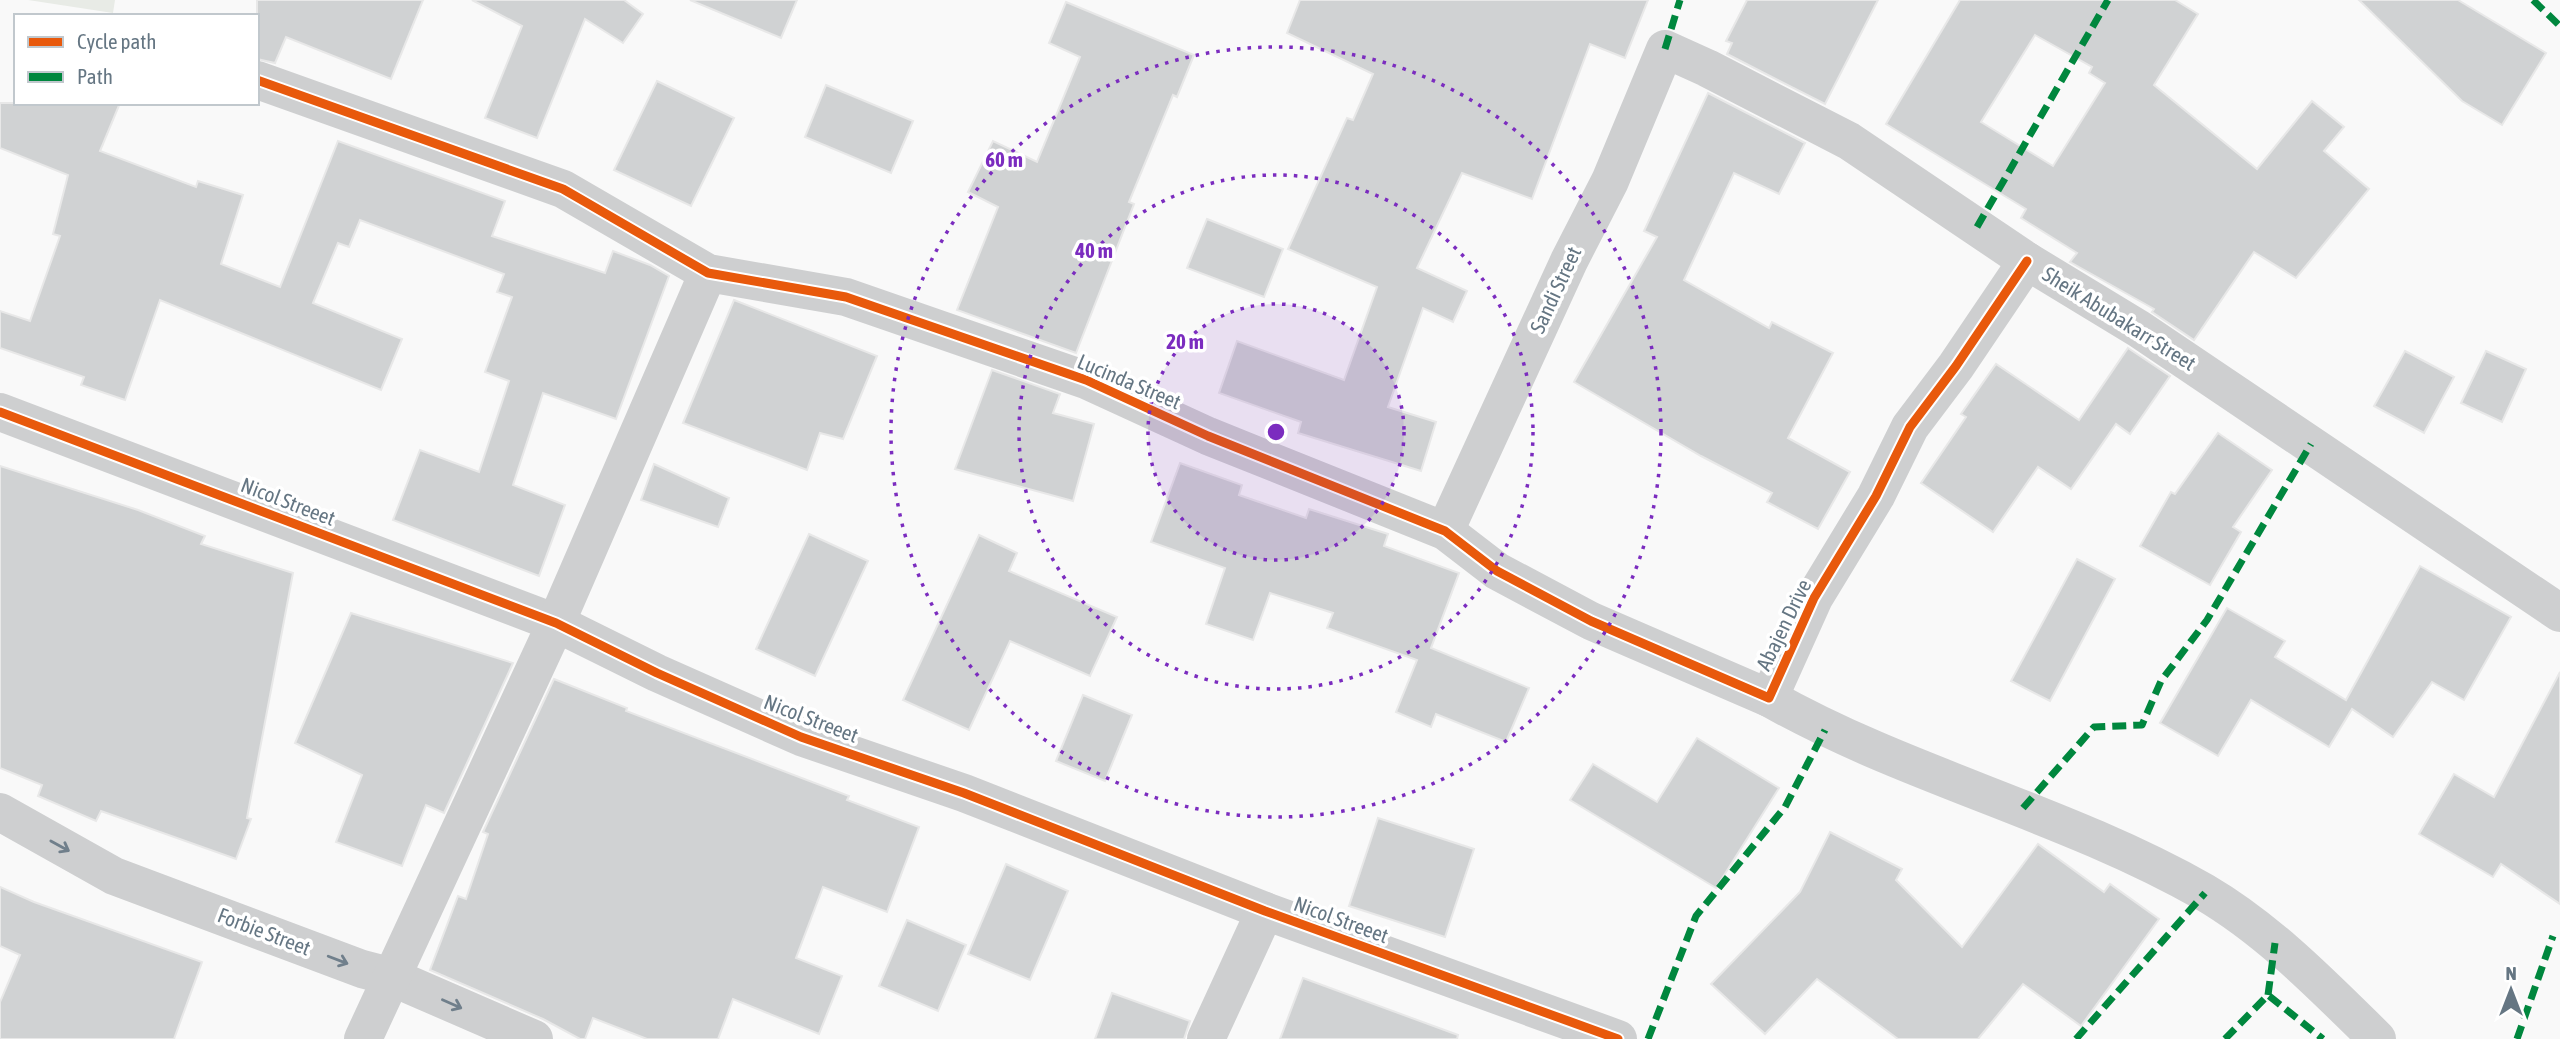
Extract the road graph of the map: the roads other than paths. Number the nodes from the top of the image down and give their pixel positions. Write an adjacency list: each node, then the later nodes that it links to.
1 (1665, 49): 3 (street, Sheik Abubakarr Street); 6 (street, Sandi Street)
2 (259, 81): 4 (street, Lucinda Street)
3 (2027, 261): 7 (street, Sheik Abubakarr Street); 9 (street, Abajen Drive)
4 (708, 273): 6 (street, Lucinda Street); 8 (street)
5 (0, 412): 8 (street, Nicol Streeet)
6 (1446, 531): 9 (street, Abajen Drive)
7 (2560, 613)
8 (556, 623): 11 (street, Nicol Streeet); 12 (street)
9 (1769, 698): 17 (street)
10 (0, 812): 12 (street, Forbie Street, one-way to 12)
11 (1265, 911): 15 (street); 16 (street, Nicol Streeet)
12 (389, 976): 13 (street); 14 (street, Forbie Street, one-way to 14)
13 (363, 1039)
14 (534, 1039)
15 (1206, 1039)
16 (1619, 1039)
17 (2377, 1039)

